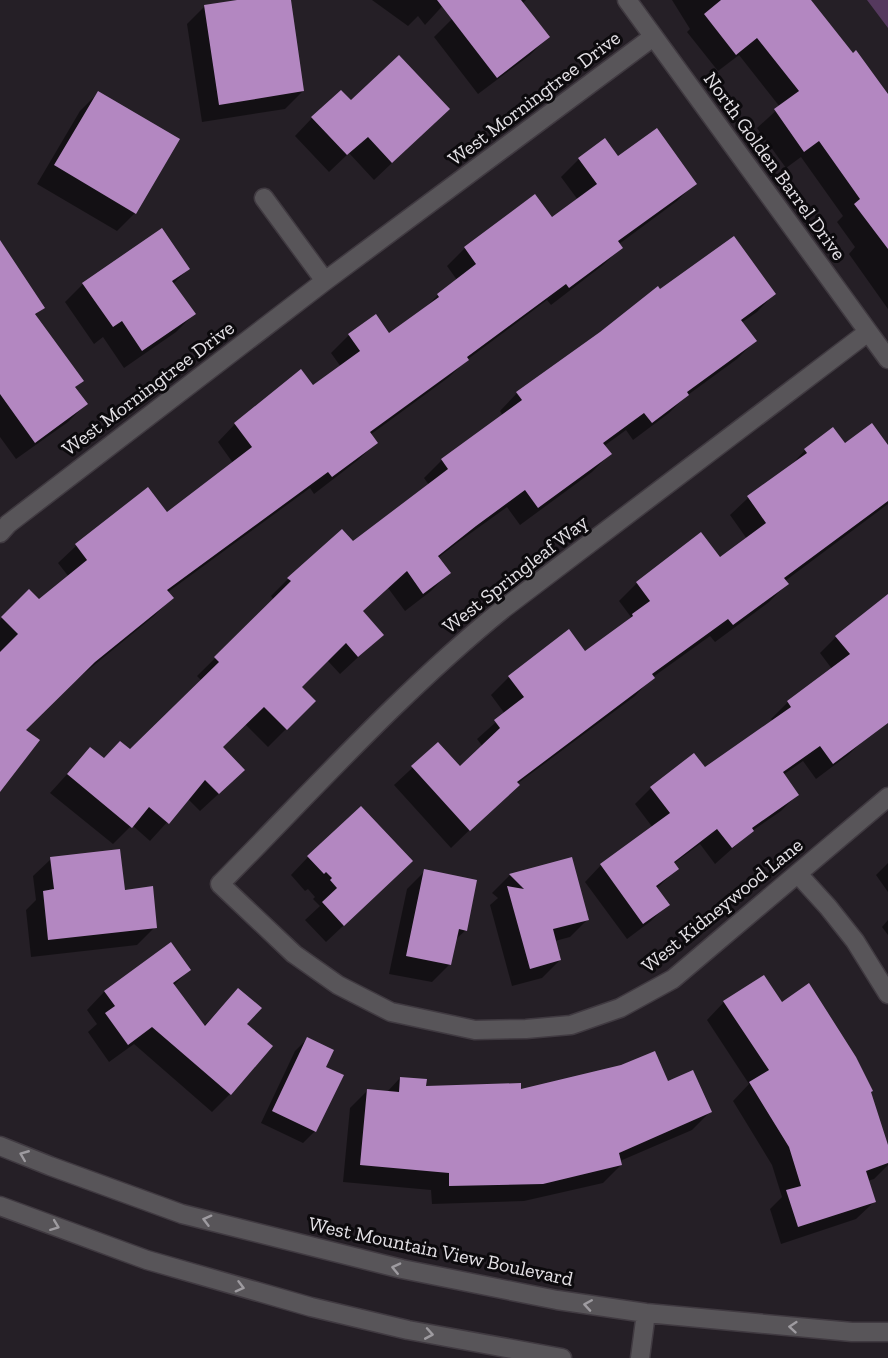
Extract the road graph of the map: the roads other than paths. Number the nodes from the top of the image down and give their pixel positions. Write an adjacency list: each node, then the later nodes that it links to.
1 (627, 0): 2 (street, North Golden Barrel Drive)
2 (653, 37): 4 (street, West Morningtree Drive); 5 (street, North Golden Barrel Drive)
3 (264, 198): 4 (street)
4 (326, 281): 7 (street, West Morningtree Drive)
5 (868, 332): 6 (street, North Golden Barrel Drive); 10 (street, West Springleaf Way)
6 (888, 359)
7 (3, 524)
8 (888, 797): 9 (street, West Kidneywood Lane)
9 (798, 874): 10 (street, West Kidneywood Lane); 11 (street)
10 (220, 884)
11 (888, 994)
12 (0, 1146): 14 (street, West Mountain View Boulevard, one-way to 12)
13 (0, 1206): 16 (street, one-way to 16)
14 (646, 1313): 15 (street, West Mountain View Boulevard, one-way to 14); 17 (street)
15 (888, 1332)
16 (562, 1358)
17 (640, 1358)

